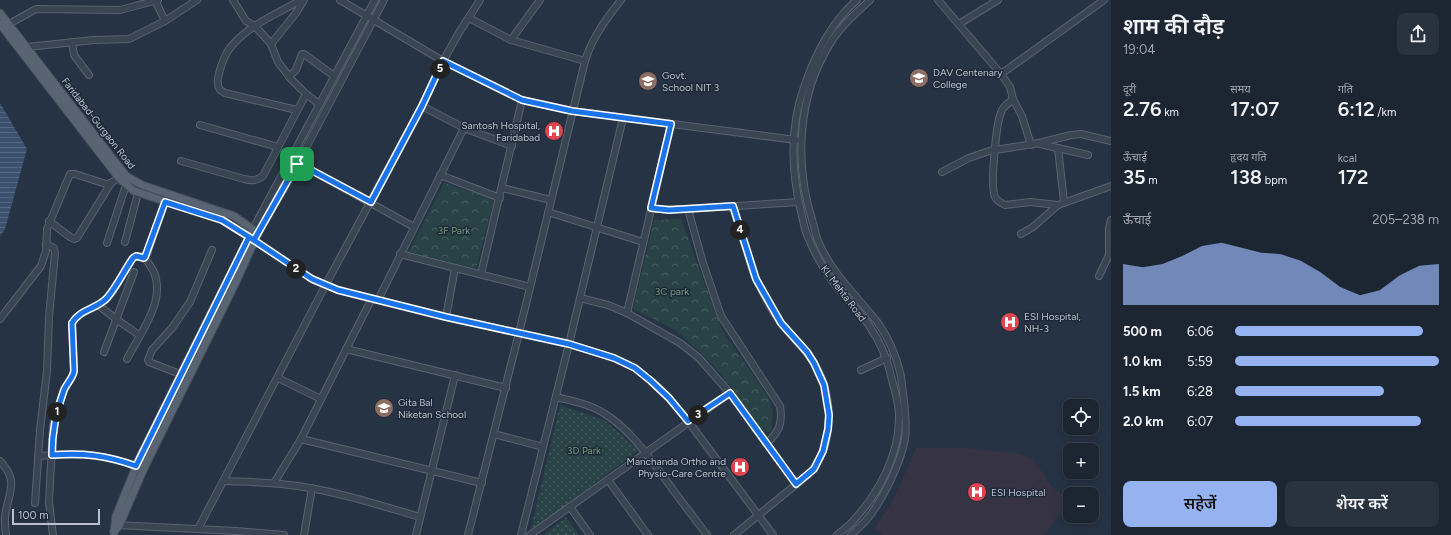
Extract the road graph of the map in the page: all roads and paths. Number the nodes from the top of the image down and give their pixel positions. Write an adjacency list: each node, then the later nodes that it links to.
1 (156, 0): 20 (street); 22 (street)
2 (197, 0): 20 (street)
3 (233, 0): 24 (street)
4 (302, 0): 24 (street); 27 (street)
5 (340, 0): 17 (street)
6 (375, 0): 17 (street)
7 (384, 0): 19 (street)
8 (479, 0): 18 (street)
9 (540, 0): 25 (street)
10 (857, 0): 46 (street, KL Mehta Road)
11 (870, 0): 47 (street, KL Mehta Road)
12 (938, 0): 23 (street)
13 (998, 0): 23 (street)
14 (1104, 0): 31 (street)
15 (618, 1): 30 (street)
16 (0, 13): 22 (main road, Faridabad-Gurgaon Road)
17 (367, 15): 19 (street); 33 (street)
18 (468, 18): 25 (street); 29 (street)
19 (375, 19): 29 (street); 57 (street)
20 (165, 21): 26 (street)
21 (0, 24): 60 (main road, Faridabad-Gurgaon Road)
22 (9, 24): 28 (main road, Faridabad-Gurgaon Road)
23 (959, 24): 31 (street)
24 (255, 26): 27 (street); 40 (street)
25 (511, 40): 30 (street)
26 (72, 42): 28 (street); 32 (street)
27 (271, 44): 34 (street)
28 (27, 47): 60 (main road, Faridabad-Gurgaon Road)
29 (443, 61): 37 (street); 39 (street)
30 (585, 61): 41 (street)
31 (1001, 74): 36 (street)
32 (89, 75)
33 (334, 76): 34 (street); 38 (street)
34 (289, 77): 35 (street)
35 (306, 94): 38 (street); 40 (street)
36 (1013, 99): 50 (street); 54 (street)
37 (522, 100): 41 (street); 51 (street)
38 (319, 104): 80 (street)
39 (422, 106): 45 (street); 69 (street)
40 (297, 110): 52 (street)
41 (572, 111): 42 (street); 67 (street)
42 (623, 118): 43 (street); 79 (street)
43 (671, 124): 46 (street); 73 (street)
44 (200, 125): 52 (street)
45 (464, 128): 51 (street); 59 (street)
46 (794, 140): 47 (street); 70 (street, KL Mehta Road)
47 (802, 141): 155 (street, KL Mehta Road)
48 (1111, 141): 49 (street)
49 (1039, 143): 50 (street); 53 (street)
50 (1031, 145): 54 (street)
51 (512, 146): 64 (street)
52 (278, 147): 56 (street)
53 (1058, 148): 55 (street); 71 (street)
54 (995, 150): 58 (street); 71 (street)
55 (1088, 155)
56 (181, 161)
57 (297, 164): 69 (street); 80 (street)
58 (942, 172)
59 (440, 175): 66 (street); 78 (street)
60 (121, 176): 61 (street); 62 (main road, Faridabad-Gurgaon Road); 80 (main road, Faridabad-Gurgaon Road)
61 (111, 183): 77 (street); 77 (street)
62 (126, 185): 65 (main road, Faridabad-Gurgaon Road); 85 (street)
63 (1111, 186): 71 (street)
64 (502, 188): 66 (street); 67 (street)
65 (138, 193): 68 (main road, Faridabad-Gurgaon Road); 83 (street)
66 (500, 198): 92 (street)
67 (551, 200): 75 (street)
68 (165, 202): 82 (main road, Faridabad-Gurgaon Road); 89 (street)
69 (371, 202): 78 (street); 94 (street)
70 (799, 202): 72 (street); 109 (street, KL Mehta Road)
71 (1061, 204): 81 (street)
72 (733, 206): 74 (street); 133 (street)
73 (651, 208): 74 (street); 84 (street)
74 (688, 209): 121 (street)
75 (548, 212): 79 (street); 95 (street)
76 (1111, 220): 93 (street)
77 (49, 221): 86 (street)
78 (414, 227): 88 (street)
79 (597, 227): 84 (street); 96 (street)
80 (255, 231): 82 (main road)
81 (1021, 234)
82 (252, 239): 94 (street); 111 (main road); 139 (main road)
83 (125, 242)
84 (643, 242): 99 (street)
85 (107, 243)
86 (46, 244): 101 (street); 125 (street)
87 (212, 250): 111 (street)
88 (400, 254): 90 (street); 97 (street)
89 (144, 258): 98 (street); 104 (street)
90 (455, 268): 92 (street); 100 (street)
91 (134, 272): 102 (street)
92 (481, 274): 95 (street)
93 (1099, 276)
94 (325, 286): 97 (street); 113 (street)
95 (530, 287): 103 (street)
96 (580, 298): 99 (street); 105 (street)
97 (375, 299): 100 (street); 106 (street)
98 (98, 305): 102 (street); 124 (street)
99 (627, 313): 115 (street)
100 (446, 317): 103 (street)
101 (0, 319)
102 (116, 319): 104 (street); 107 (street)
103 (519, 333): 105 (street); 114 (street)
104 (139, 335): 108 (street)
105 (569, 344): 116 (street); 118 (street)
106 (346, 349): 112 (street); 117 (street)
107 (104, 352)
108 (126, 358)
109 (887, 358): 110 (street); 154 (street, KL Mehta Road)
110 (861, 370)
111 (180, 374): 127 (main road)
112 (455, 376): 114 (street); 128 (street)
113 (278, 378): 117 (street); 130 (street)
114 (506, 388): 119 (street)
115 (730, 393): 118 (street); 121 (street)
116 (556, 397): 122 (street); 123 (street)
117 (321, 399): 120 (street)
118 (688, 421): 123 (street); 137 (street)
119 (494, 434): 122 (street); 132 (street)
120 (301, 439): 128 (street); 131 (street)
121 (766, 444): 133 (street)
122 (544, 447): 147 (street)
123 (646, 453): 129 (street); 151 (street)
124 (52, 455): 125 (street); 127 (street); 142 (street)
125 (39, 456): 135 (street)
126 (0, 461): 141 (street)
127 (136, 466): 139 (main road)
128 (431, 471): 132 (street); 138 (street)
129 (608, 480): 136 (street); 150 (street)
130 (224, 481): 131 (street); 140 (street)
131 (274, 483): 134 (street)
132 (482, 483): 146 (street)
133 (796, 484): 137 (street)
134 (312, 488): 138 (street); 144 (street)
135 (35, 503)
136 (570, 507): 148 (street); 149 (street)
137 (760, 515): 152 (street); 153 (street)
138 (420, 516): 145 (street)
139 (115, 529): 140 (street)
140 (198, 530): 143 (street)
141 (6, 535)
142 (52, 535)
143 (284, 535)
144 (304, 535)
145 (416, 535)
146 (468, 535)
147 (521, 535)
148 (530, 535)
149 (590, 535)
150 (648, 535)
151 (707, 535)
152 (734, 535)
153 (773, 535)
154 (837, 535)
155 (851, 535)

